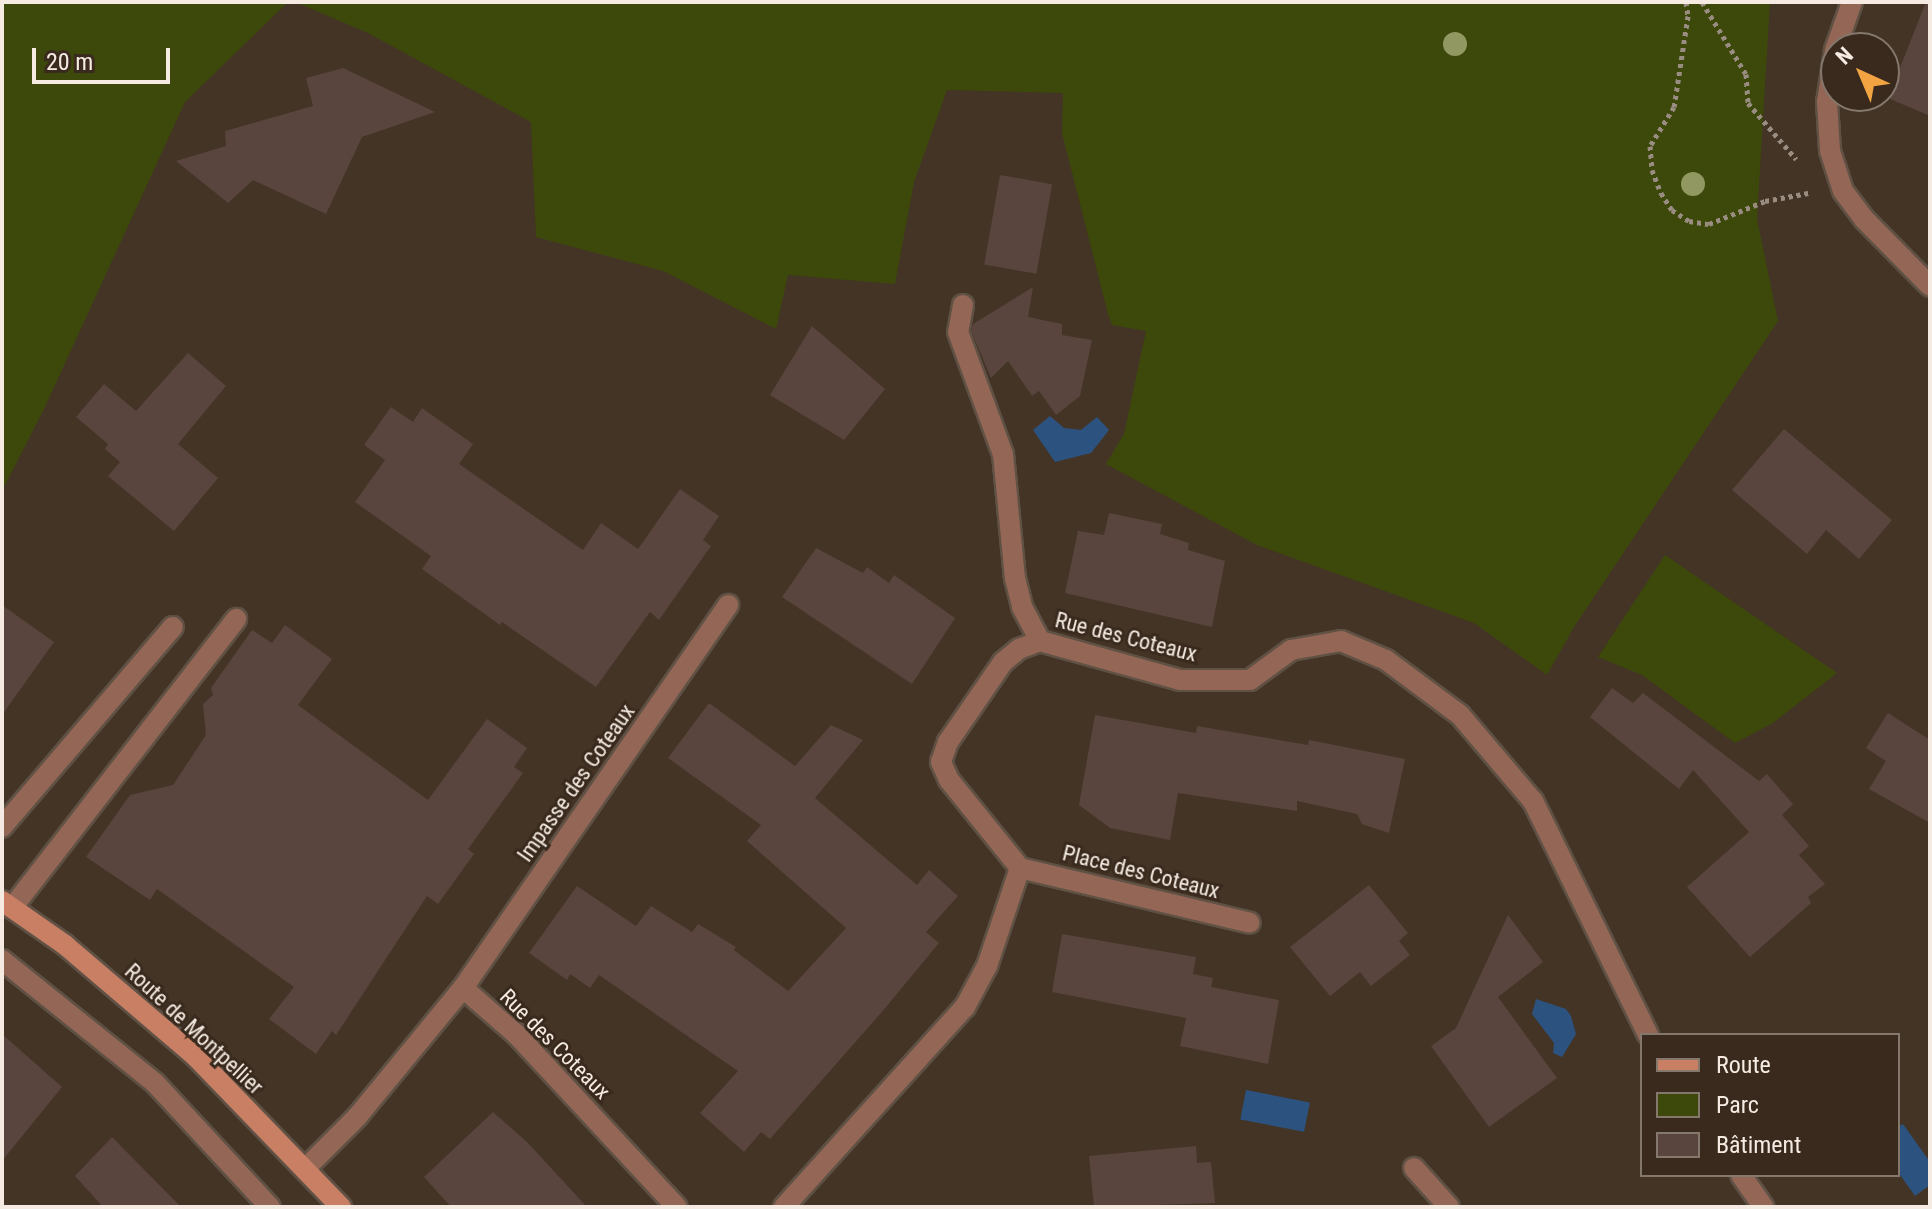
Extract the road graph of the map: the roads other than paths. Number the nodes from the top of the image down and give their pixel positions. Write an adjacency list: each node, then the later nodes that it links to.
1 (1852, 2): 2 (street)
2 (1930, 286)
3 (963, 305): 7 (street)
4 (728, 605): 13 (street, Impasse des Coteaux)
5 (236, 619): 10 (street)
6 (173, 627): 8 (street)
7 (1040, 641): 9 (street, Rue des Coteaux); 14 (street, Rue des Coteaux)
8 (2, 827)
9 (1020, 868): 11 (street, Place des Coteaux); 21 (street)
10 (7, 905): 16 (main road, Route de Montpellier)
11 (1250, 923)
12 (2, 960): 18 (street)
13 (463, 988): 16 (street); 20 (street, Rue des Coteaux)
14 (1647, 1033)
15 (1414, 1168): 22 (street)
16 (305, 1169): 19 (main road, Route de Montpellier)
17 (1742, 1177): 23 (street)
18 (270, 1207)
19 (341, 1207)
20 (677, 1207)
21 (784, 1207)
22 (1449, 1207)
23 (1763, 1207)

